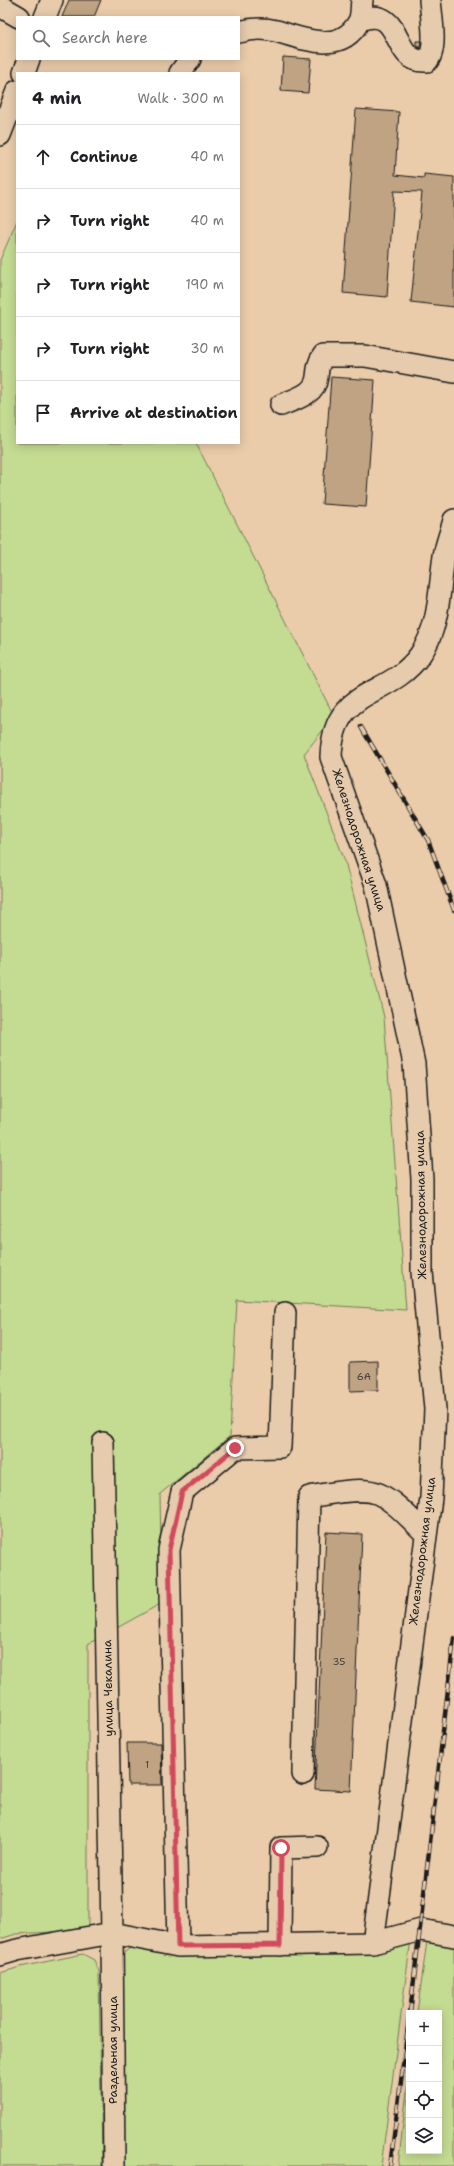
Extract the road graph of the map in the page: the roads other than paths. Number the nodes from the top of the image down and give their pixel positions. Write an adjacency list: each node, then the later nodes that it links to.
1 (52, 0): 6 (street)
2 (430, 0): 4 (street)
3 (0, 6): 5 (street)
4 (361, 10): 7 (street)
5 (17, 16)
6 (45, 16)
7 (240, 32)
8 (29, 60): 10 (street)
9 (189, 60): 11 (street)
10 (24, 72)
11 (181, 72)
12 (16, 94): 13 (street)
13 (0, 135)
14 (454, 372): 15 (street)
15 (281, 405)
16 (454, 520): 19 (street, Железнодорожная улица)
17 (285, 1313): 26 (street)
18 (103, 1443): 22 (street, улица Чекалина)
19 (426, 1534): 20 (street); 24 (street, Железнодорожная улица)
20 (303, 1774)
21 (317, 1847): 25 (street)
22 (112, 1933): 26 (street); 27 (street); 28 (street, Раздельная улица)
23 (454, 1936): 24 (street)
24 (373, 1943): 25 (street)
25 (280, 1945): 26 (street)
26 (178, 1946)
27 (0, 1955)
28 (114, 2166)

